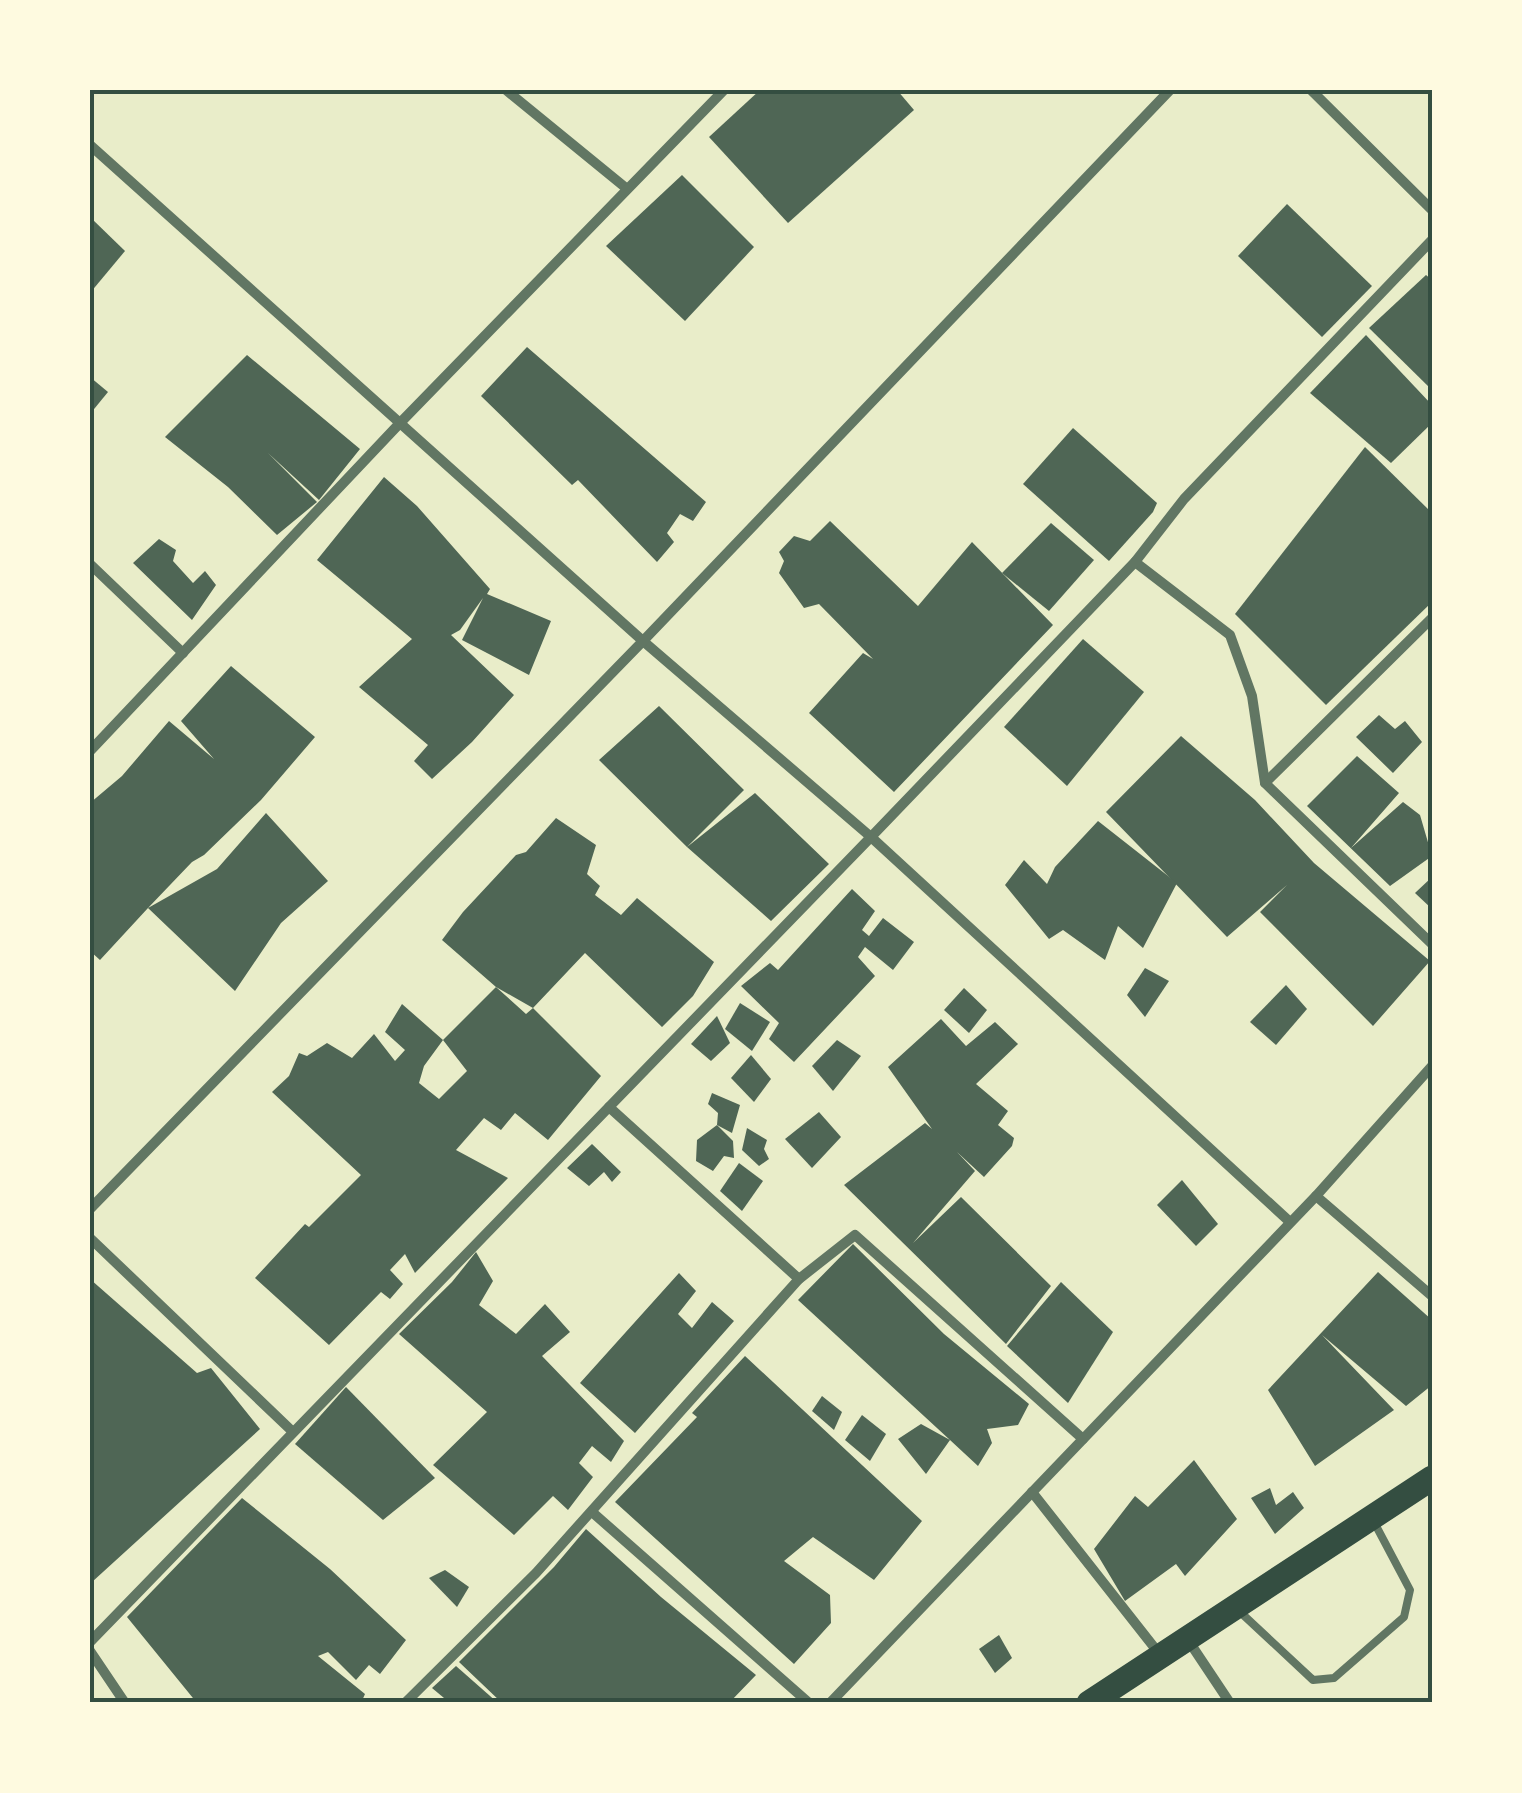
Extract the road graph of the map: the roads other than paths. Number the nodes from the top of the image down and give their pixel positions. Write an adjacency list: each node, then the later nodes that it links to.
1 (506, 90): 6 (street)
2 (724, 90): 6 (street)
3 (1170, 90): 13 (street)
4 (1311, 90): 7 (street)
5 (90, 145): 9 (street)
6 (626, 188): 9 (street)
7 (1432, 210)
8 (1432, 240): 10 (street)
9 (400, 423): 13 (street); 14 (street)
10 (1134, 562): 16 (street); 17 (street)
11 (90, 564): 14 (street)
12 (1432, 618): 16 (street)
13 (643, 640): 17 (street); 22 (street)
14 (183, 652): 15 (street)
15 (90, 750)
16 (1265, 783): 18 (street)
17 (871, 837): 20 (street); 23 (street)
18 (1432, 944)
19 (1432, 1066): 21 (street)
20 (609, 1107): 25 (street); 27 (street)
21 (1316, 1196): 23 (street); 26 (street)
22 (90, 1210)
23 (1290, 1222): 28 (street)
24 (90, 1238): 27 (street)
25 (799, 1279): 28 (street); 31 (street)
26 (1432, 1296)
27 (293, 1432): 35 (street)
28 (1083, 1439): 30 (street)
29 (1432, 1478): 32 (main road)
30 (1032, 1492): 37 (street); 41 (street)
31 (592, 1512): 39 (street); 40 (street)
32 (1372, 1518): 33 (main road); 33 (lane)
33 (1236, 1607): 34 (main road)
34 (1188, 1639): 37 (main road); 43 (street)
35 (90, 1642)
36 (90, 1651): 38 (street)
37 (1161, 1656): 42 (main road)
38 (125, 1703)
39 (405, 1703)
40 (809, 1703)
41 (830, 1703)
42 (1090, 1703)
43 (1230, 1703)

